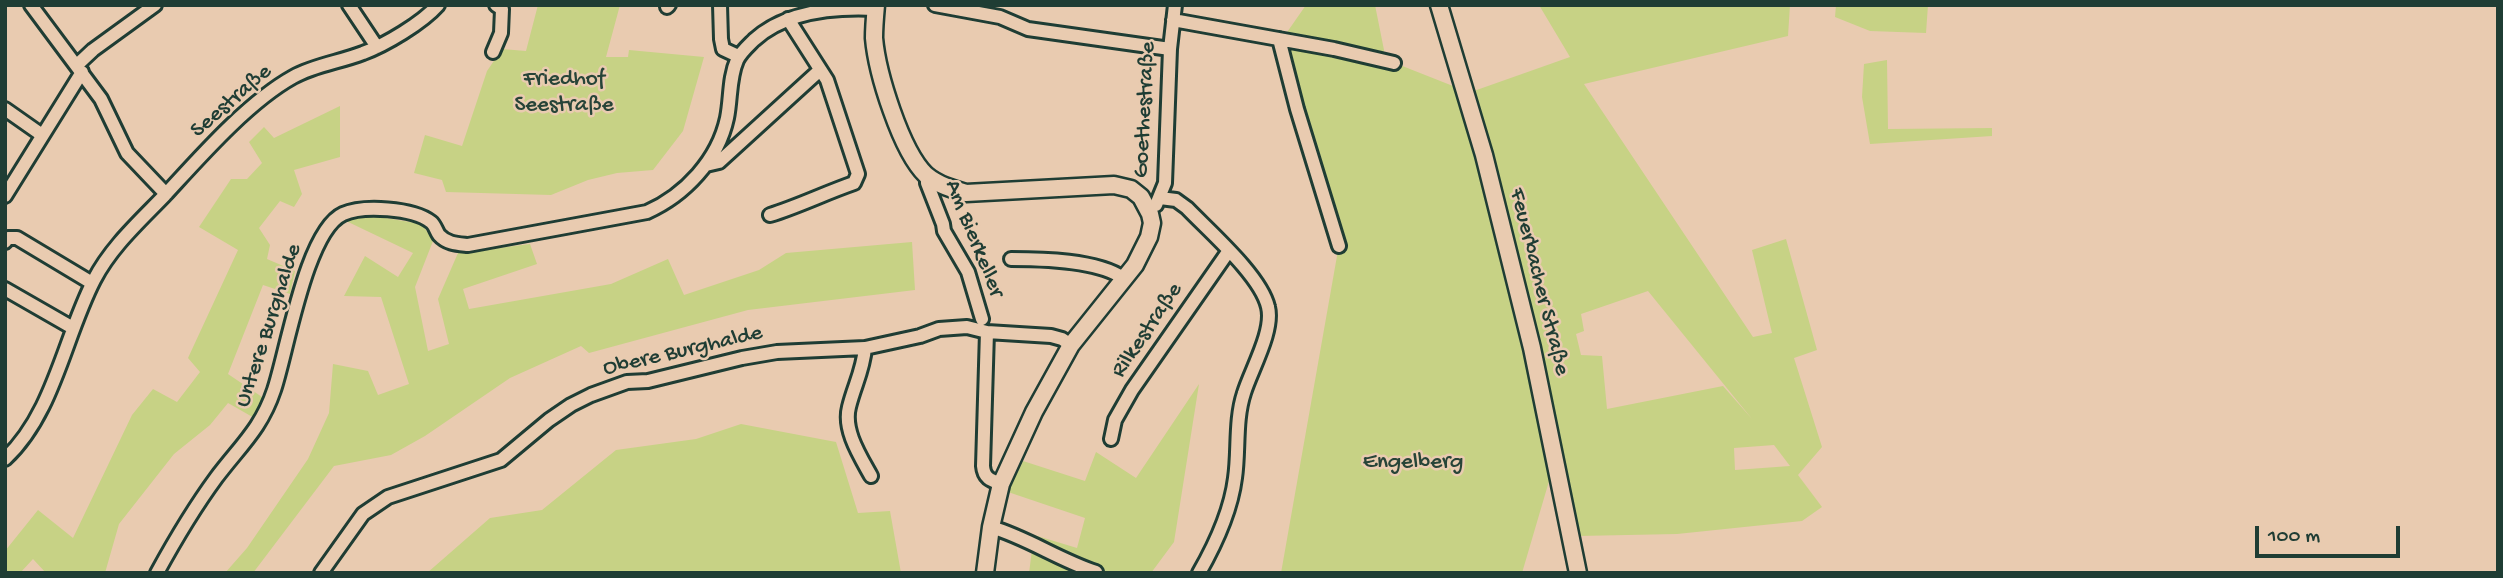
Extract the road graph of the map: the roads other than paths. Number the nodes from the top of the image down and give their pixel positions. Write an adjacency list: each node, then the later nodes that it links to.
1 (31, 5): 21 (street)
2 (155, 5): 21 (street)
3 (349, 5): 16 (street)
4 (438, 5): 16 (street, Seestraße)
5 (496, 5): 18 (street)
6 (720, 5): 19 (street)
7 (935, 5): 12 (street)
8 (1010, 5): 12 (street)
9 (1175, 5): 14 (street, Goethestraße)
10 (1439, 5): 54 (main road, Feuerbacher Straße)
11 (876, 7): 13 (street); 26 (main road)
12 (1000, 17): 17 (street)
13 (788, 19): 19 (street); 22 (street)
14 (1172, 20): 15 (street); 17 (street, Goethestraße)
15 (1279, 39): 20 (street); 33 (street)
16 (377, 47): 27 (street, Seestraße)
17 (1170, 49): 29 (street, Goethestraße)
18 (493, 52)
19 (738, 56): 25 (street, Untere Burghalde)
20 (1394, 63)
21 (79, 69): 24 (street); 27 (street)
22 (821, 70): 25 (street, Untere Burghalde); 31 (street)
23 (5, 109): 24 (street)
24 (42, 135): 28 (street)
25 (706, 165): 50 (street, Untere Burghalde)
26 (927, 175): 30 (main road); 39 (street, Am Bierkeller)
27 (166, 194): 37 (street, Seestraße)
28 (5, 196)
29 (1160, 198): 30 (street, Goethestraße); 34 (street)
30 (1150, 214): 36 (main road)
31 (769, 215)
32 (5, 242): 37 (street)
33 (1339, 246)
34 (1228, 252): 44 (street, Rilkestraße); 53 (street)
35 (1011, 259): 36 (street)
36 (1123, 278): 42 (main road)
37 (92, 283): 40 (street, Seestraße)
38 (5, 289): 40 (street)
39 (982, 319)
40 (74, 328): 45 (street, Seestraße)
41 (987, 332): 42 (street, Obere Burghalde); 43 (street, Obere Burghalde); 47 (street, Am Bierkeller)
42 (1070, 345): 47 (main road)
43 (864, 348): 46 (street); 51 (street, Obere Burghalde)
44 (1111, 439)
45 (5, 459)
46 (871, 476)
47 (1001, 484): 48 (main road)
48 (991, 527): 49 (street); 52 (main road)
49 (1096, 572)
50 (157, 573)
51 (321, 573)
52 (985, 573)
53 (1199, 573)
54 (1578, 573)

